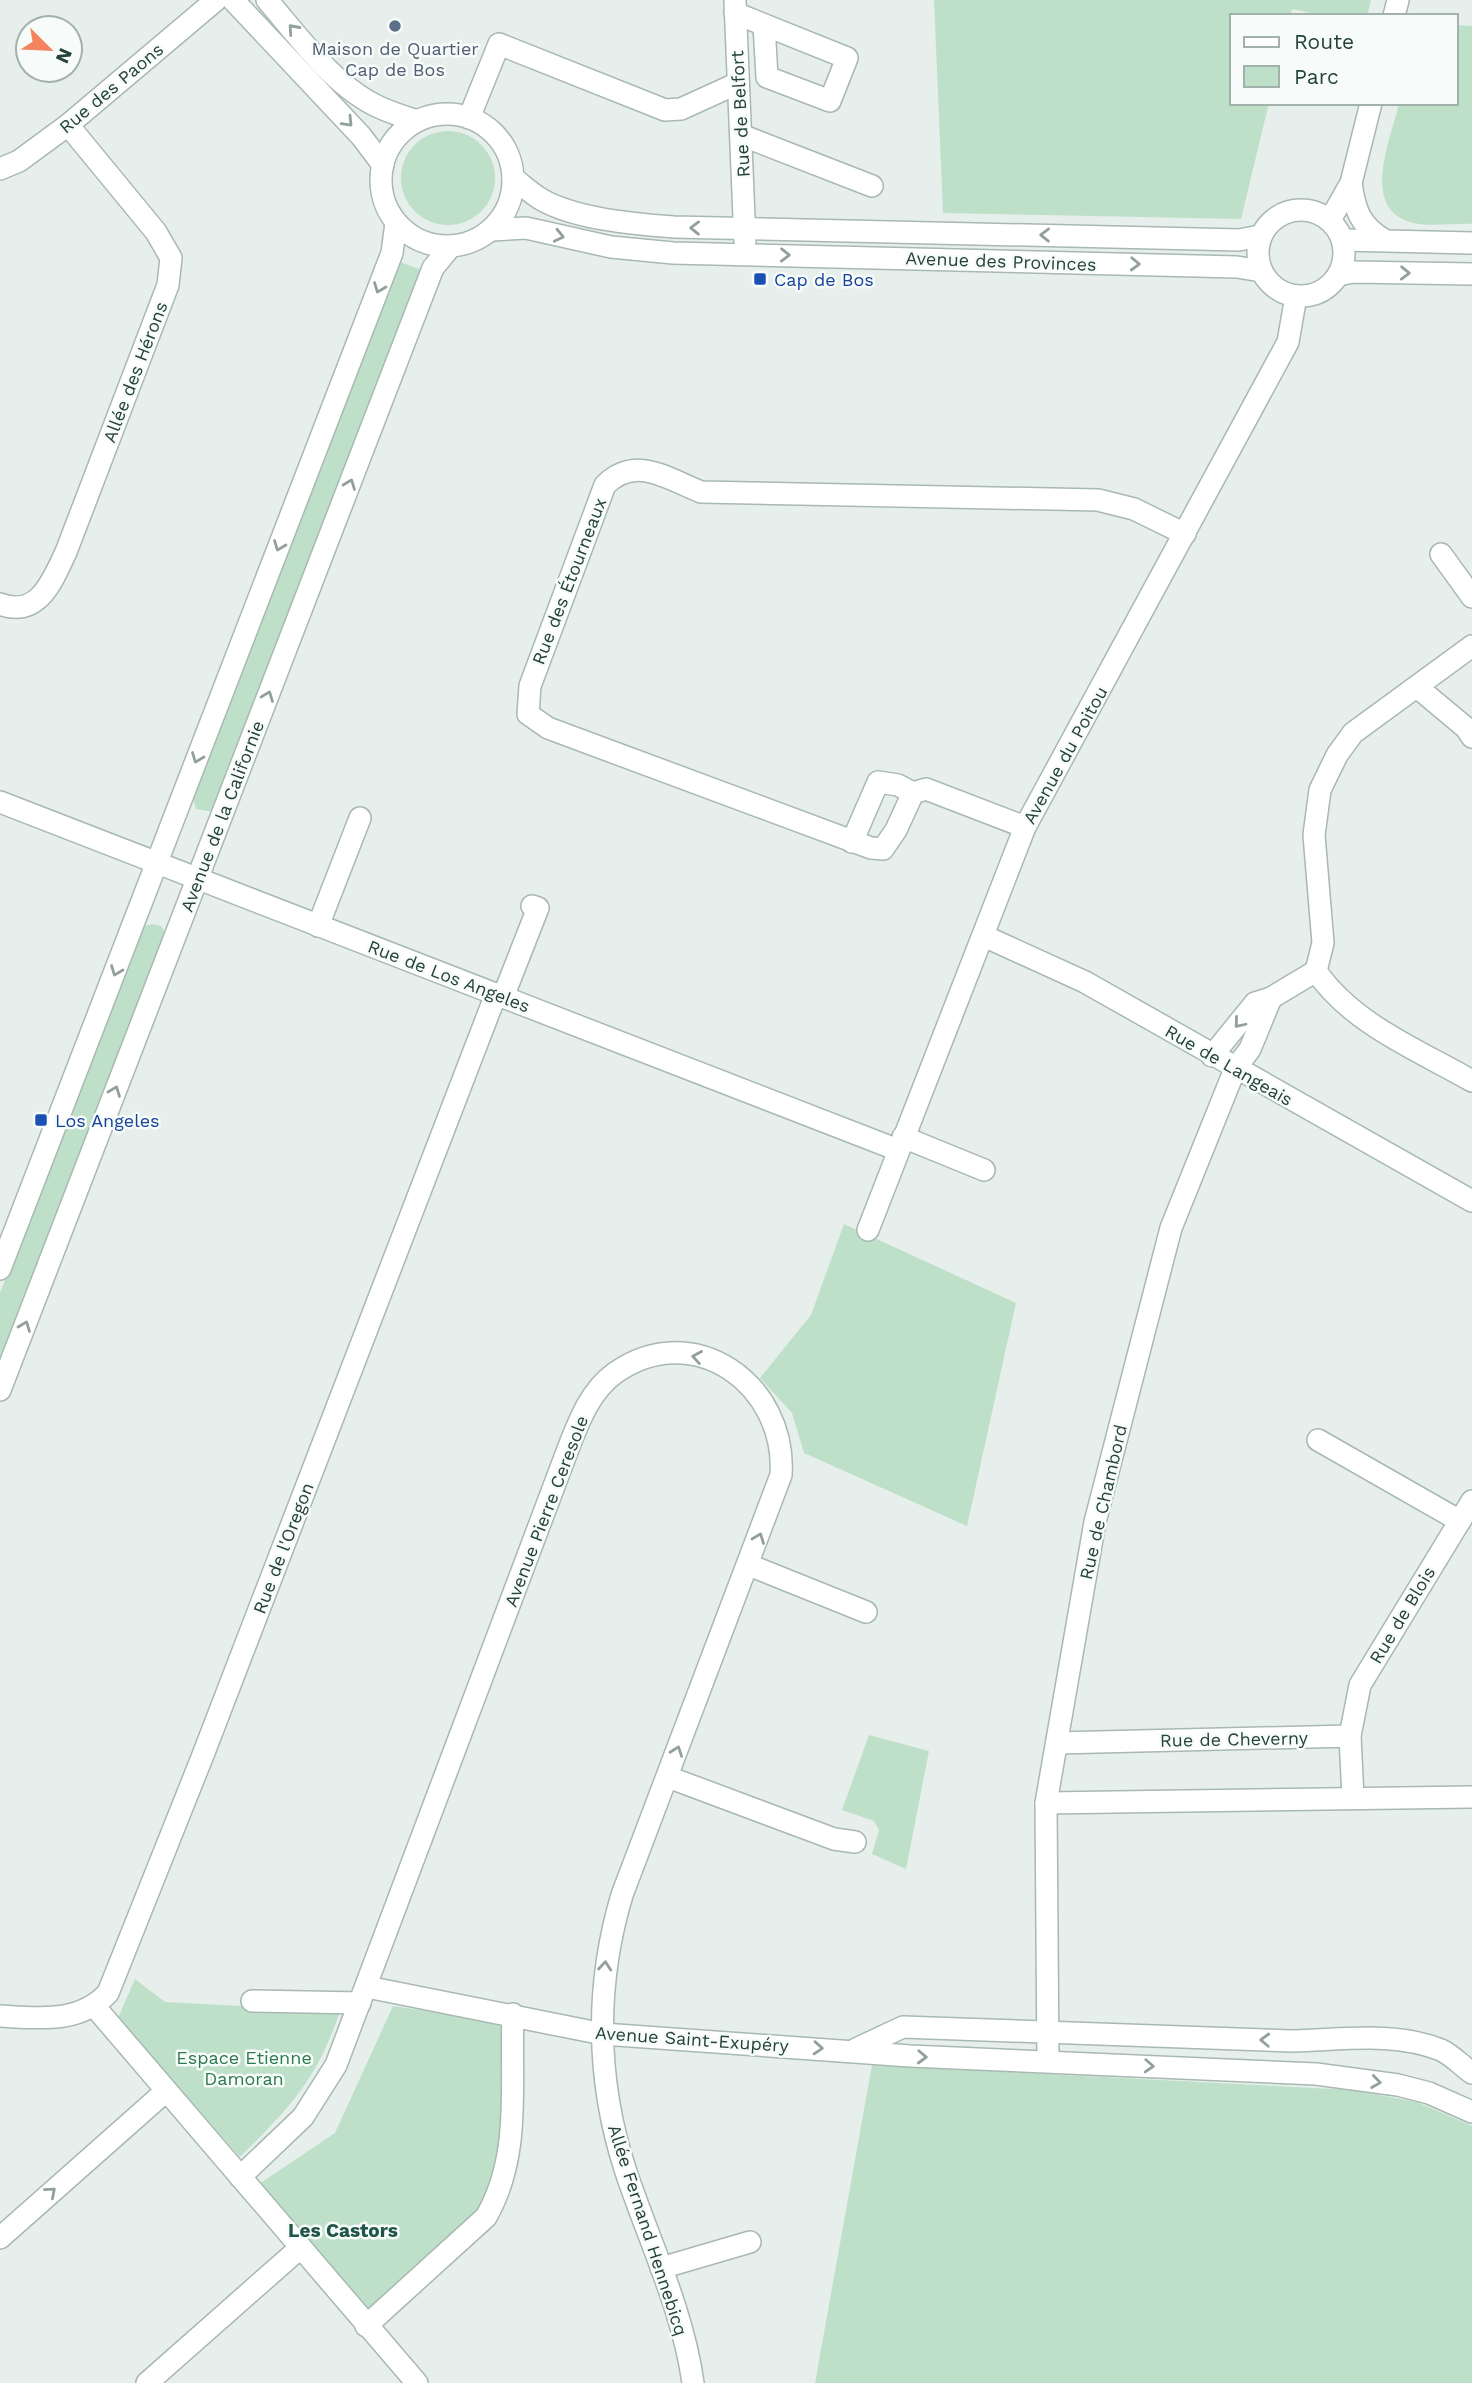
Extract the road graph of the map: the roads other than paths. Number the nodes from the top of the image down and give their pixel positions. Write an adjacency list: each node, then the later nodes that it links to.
1 (216, 0): 10 (street, Rue des Paons)
2 (233, 0): 12 (street, one-way to 12)
3 (267, 0): 9 (street, one-way to 3)
4 (735, 6): 5 (street); 6 (street, Rue de Belfort)
5 (764, 25)
6 (738, 83): 8 (street); 11 (street, Rue de Belfort)
7 (1370, 105): 15 (street)
8 (469, 118): 9 (street); 14 (street)
9 (417, 121): 12 (street)
10 (68, 125): 13 (street, Rue des Paons); 34 (street, Allée des Hérons)
11 (741, 135): 16 (street); 19 (street, Rue de Belfort)
12 (383, 165): 18 (street)
13 (0, 169)
14 (513, 178): 19 (street, Avenue des Provinces, one-way to 14); 20 (street)
15 (1351, 183): 17 (street); 23 (street)
16 (873, 186)
17 (1330, 220): 21 (street); 22 (street)
18 (396, 223): 25 (street); 43 (street, one-way to 43)
19 (745, 229): 21 (street, Avenue des Provinces, one-way to 19); 26 (street, Rue de Belfort)
20 (492, 230): 25 (street); 26 (street, Avenue des Provinces, one-way to 26)
21 (1260, 236): 27 (street)
22 (1343, 240): 23 (street); 29 (street)
23 (1384, 240): 24 (street)
24 (1472, 243)
25 (451, 247): 44 (street, Avenue de la Californie, one-way to 25)
26 (745, 255): 27 (street, Avenue des Provinces, one-way to 27)
27 (1261, 271): 30 (street)
28 (1472, 274): 29 (street, one-way to 28)
29 (1338, 275): 30 (street)
30 (1296, 296): 31 (street, Avenue du Poitou)
31 (1185, 534): 41 (street, Avenue du Poitou); 42 (street, Rue des Étourneaux)
32 (1441, 554): 33 (street)
33 (1472, 597)
34 (0, 604)
35 (1472, 646): 36 (street)
36 (1416, 687): 37 (street); 48 (street)
37 (1472, 737)
38 (913, 793): 41 (street); 42 (street, Rue des Étourneaux); 42 (street)
39 (0, 802): 43 (street, Rue de Los Angeles)
40 (360, 818): 46 (street)
41 (1025, 827): 47 (street, Avenue du Poitou)
42 (852, 842)
43 (157, 863): 44 (street, Rue de Los Angeles); 58 (street, one-way to 58)
44 (198, 877): 46 (street, Rue de Los Angeles); 59 (street, Avenue de la Californie, one-way to 44)
45 (532, 906): 49 (street, Rue de l'Oregon)
46 (318, 926): 49 (street, Rue de Los Angeles)
47 (984, 936): 51 (street, Rue de Langeais); 54 (street, Avenue du Poitou)
48 (1316, 971): 50 (street); 53 (street)
49 (500, 996): 54 (street, Rue de Los Angeles); 74 (street, Rue de l'Oregon)
50 (1271, 998): 51 (street, one-way to 51); 52 (street, Rue de Chambord)
51 (1212, 1056): 52 (street, Rue de Langeais)
52 (1235, 1069): 56 (street, Rue de Langeais); 66 (street, Rue de Chambord)
53 (1472, 1082)
54 (901, 1144): 55 (street, Rue de Los Angeles); 57 (street, Avenue du Poitou)
55 (984, 1170)
56 (1472, 1201)
57 (868, 1230)
58 (0, 1269)
59 (0, 1390)
60 (1318, 1440): 62 (street)
61 (1472, 1501): 62 (street, Rue de Blois)
62 (1460, 1521): 65 (street, Rue de Blois)
63 (748, 1565): 64 (street); 67 (street, Avenue Pierre Ceresole, one-way to 63); 72 (street, Avenue Pierre Ceresole, one-way to 72)
64 (866, 1612)
65 (1350, 1736): 66 (street, Rue de Cheverny); 69 (street)
66 (1057, 1743): 70 (street, Rue de Chambord)
67 (668, 1777): 71 (street); 78 (street, Avenue Pierre Ceresole, one-way to 67)
68 (1472, 1797): 69 (street)
69 (1353, 1798): 70 (street)
70 (1046, 1803): 77 (street, Rue de Chambord)
71 (855, 1842)
72 (364, 1995): 73 (street, Avenue Saint-Exupéry); 75 (street, Avenue Saint-Exupéry); 86 (street, Avenue Pierre Ceresole)
73 (252, 2001)
74 (95, 2007): 76 (street); 84 (street)
75 (513, 2014): 78 (street, Avenue Saint-Exupéry); 91 (street)
76 (0, 2016)
77 (1048, 2031): 79 (street, Avenue Saint-Exupéry, one-way to 77); 80 (street, Avenue Saint-Exupéry); 81 (street)
78 (603, 2034): 80 (street, Avenue Saint-Exupéry, one-way to 80); 90 (street, Allée Fernand Hennebicq)
79 (1317, 2041): 82 (street, Avenue Saint-Exupéry); 83 (street)
80 (854, 2050): 81 (street, Avenue Saint-Exupéry, one-way to 81)
81 (1048, 2061): 83 (street, Avenue Saint-Exupéry, one-way to 83)
82 (1472, 2073)
83 (1316, 2074): 85 (street, Avenue Saint-Exupéry, one-way to 85)
84 (166, 2091): 86 (street); 87 (street, one-way to 84)
85 (1472, 2112)
86 (240, 2177): 89 (street)
87 (0, 2238)
88 (750, 2242): 90 (street)
89 (300, 2248): 91 (street); 92 (street)
90 (662, 2268): 95 (street, Allée Fernand Hennebicq)
91 (366, 2326): 94 (street)
92 (172, 2376): 93 (street)
93 (148, 2383)
94 (417, 2383)
95 (693, 2383)

